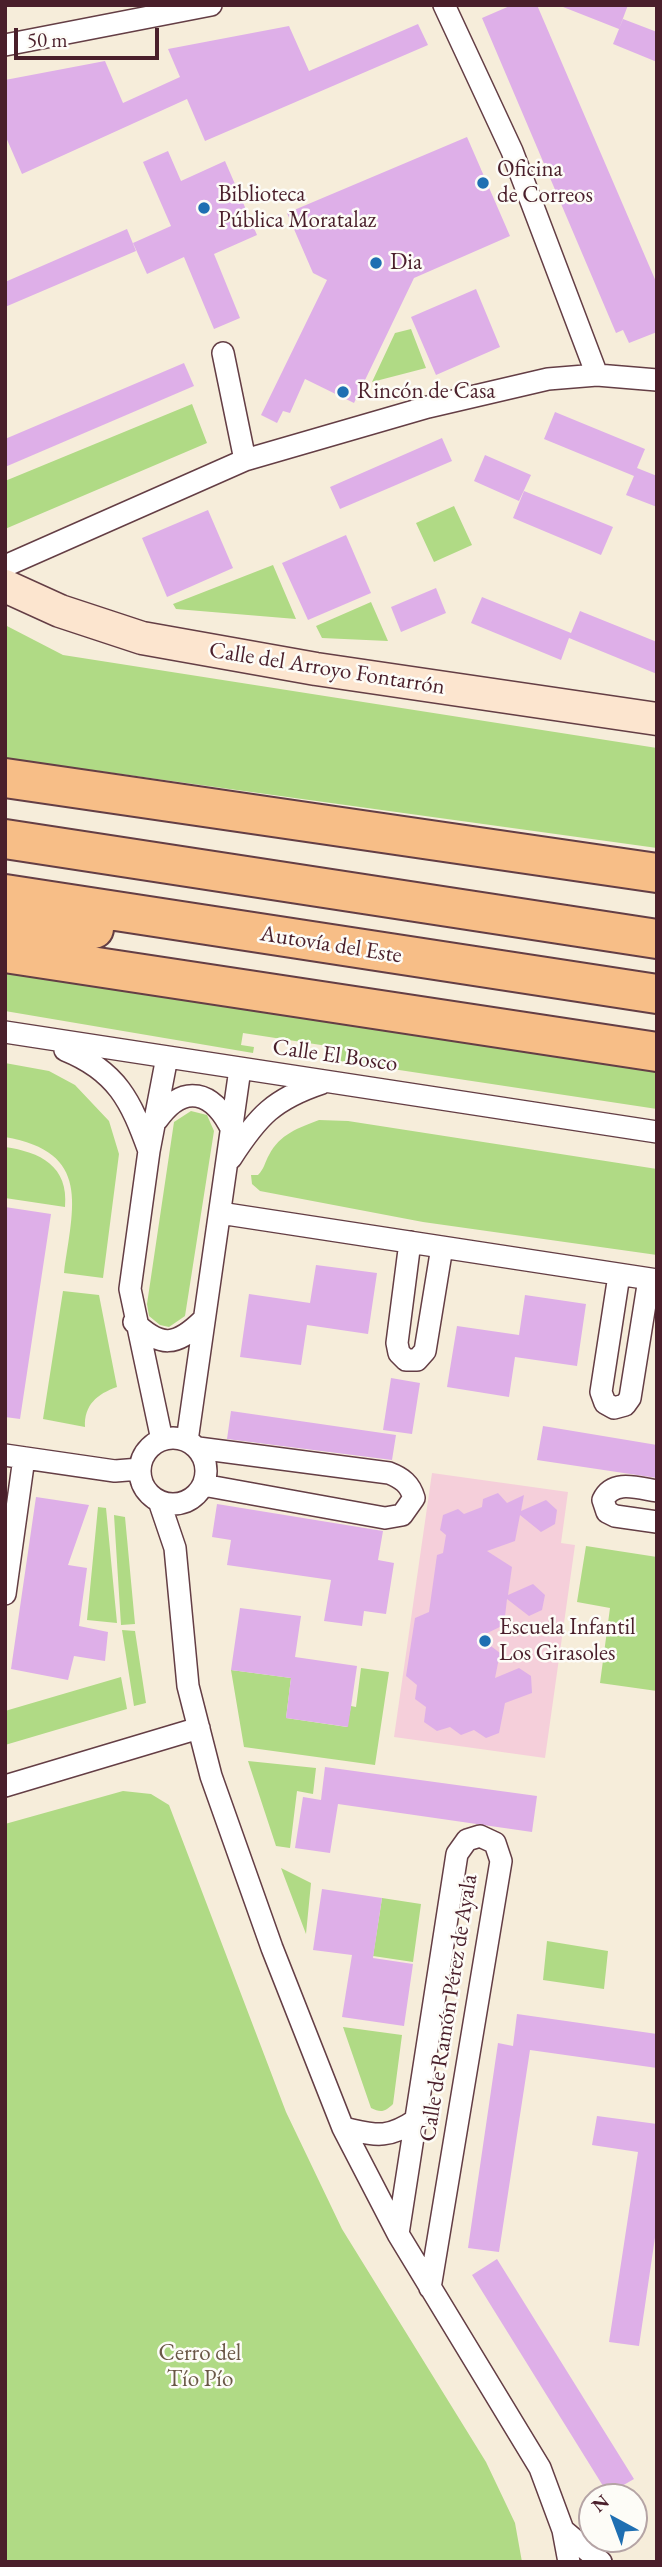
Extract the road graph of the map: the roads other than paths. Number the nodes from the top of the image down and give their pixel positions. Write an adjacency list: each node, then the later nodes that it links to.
1 (211, 5): 3 (street)
2 (444, 5): 5 (street)
3 (5, 46)
4 (223, 353): 7 (street)
5 (597, 375): 6 (street); 7 (street)
6 (657, 380)
7 (245, 460): 8 (street)
8 (5, 566)
9 (5, 586): 10 (street, Calle del Arroyo Fontarrón)
10 (657, 719)
11 (5, 778): 13 (highway)
12 (5, 839): 16 (highway)
13 (657, 873)
14 (5, 894): 17 (highway, Autovía del Este)
15 (5, 925): 17 (highway)
16 (657, 939)
17 (327, 944): 19 (highway, Autovía del Este)
18 (5, 953): 22 (highway)
19 (657, 994)
20 (5, 1032): 21 (street, Calle El Bosco)
21 (31, 1036): 23 (street, Calle El Bosco); 29 (street)
22 (657, 1052)
23 (167, 1057): 24 (street, Calle El Bosco); 26 (street)
24 (240, 1069): 25 (street, Calle El Bosco); 27 (street)
25 (327, 1082): 28 (street, Calle El Bosco); 30 (street)
26 (156, 1122): 27 (street); 29 (street)
27 (232, 1130): 30 (street)
28 (657, 1132)
29 (149, 1151): 37 (street)
30 (228, 1162): 31 (street)
31 (220, 1213): 32 (street); 36 (street)
32 (410, 1242): 33 (street); 33 (street)
33 (442, 1247): 34 (street)
34 (619, 1275): 35 (street); 35 (street)
35 (653, 1280)
36 (202, 1321): 37 (street); 39 (street)
37 (134, 1322): 38 (street)
38 (162, 1440): 39 (street); 41 (street)
39 (193, 1445): 42 (street); 42 (street)
40 (15, 1456): 41 (street); 48 (street)
41 (140, 1469): 44 (street)
42 (204, 1485): 45 (street)
43 (657, 1491): 46 (street)
44 (159, 1501): 45 (street); 47 (street)
45 (185, 1502): 47 (street)
46 (657, 1522)
47 (175, 1548): 50 (street)
48 (8, 1555): 49 (street)
49 (5, 1594)
50 (199, 1728): 51 (street); 53 (street)
51 (5, 1786)
52 (416, 2120): 53 (street, Calle de Ramón Pérez de Ayala); 54 (street, Calle de Ramón Pérez de Ayala); 55 (street, Calle de Ramón Pérez de Ayala)
53 (343, 2127): 54 (street)
54 (398, 2234): 55 (street)
55 (430, 2288): 56 (street)
56 (563, 2530): 57 (street); 58 (street)
57 (569, 2562)
58 (601, 2562)

